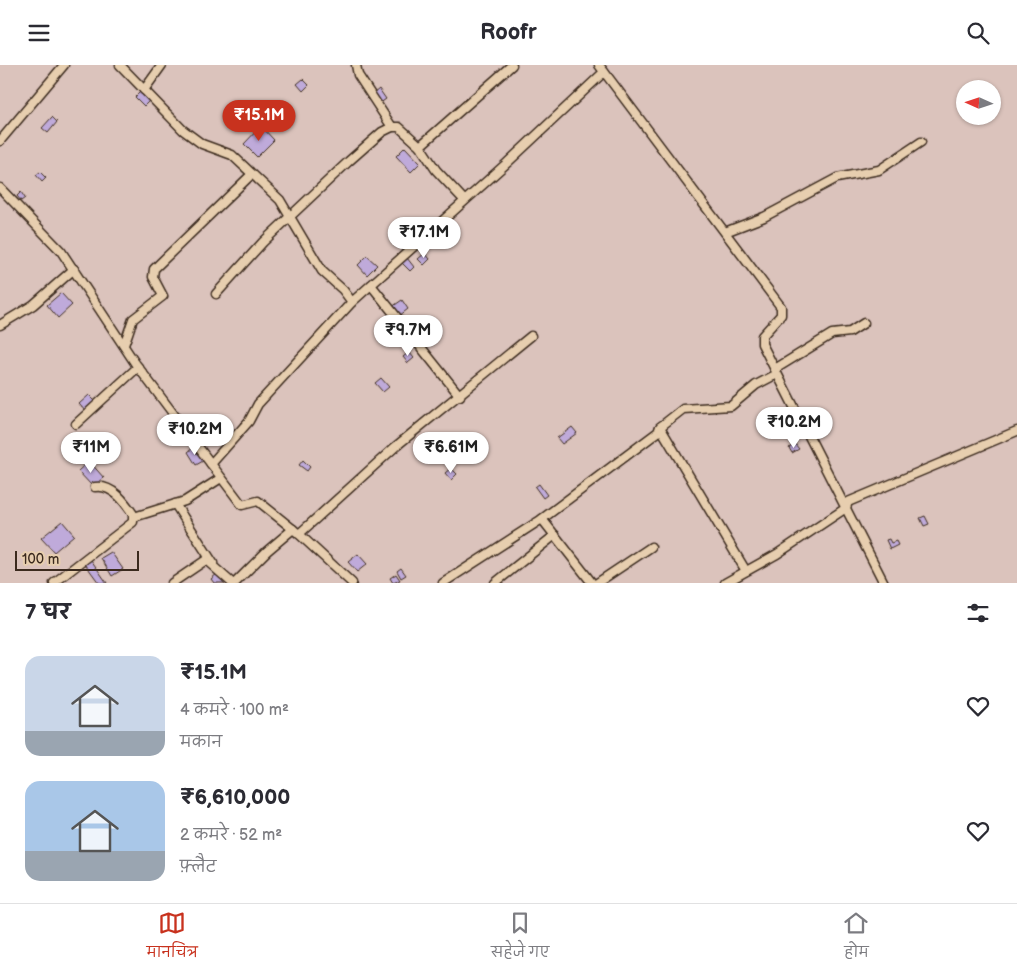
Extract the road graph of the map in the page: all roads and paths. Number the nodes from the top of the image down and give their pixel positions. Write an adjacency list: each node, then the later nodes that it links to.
1 (64, 65): 9 (street)
2 (120, 65): 7 (street)
3 (162, 65): 7 (street)
4 (356, 65): 8 (street)
5 (512, 65): 11 (street)
6 (602, 68): 14 (street); 16 (street)
7 (144, 90): 12 (street)
8 (392, 127): 11 (street); 15 (street)
9 (0, 141)
10 (921, 142): 16 (street)
11 (420, 145): 14 (street)
12 (252, 174): 15 (street); 24 (street)
13 (0, 188): 17 (street)
14 (464, 201): 18 (street)
15 (291, 216): 19 (street); 20 (street)
16 (726, 232): 26 (street)
17 (74, 269): 22 (street); 24 (street)
18 (371, 285): 20 (street); 27 (street)
19 (216, 294)
20 (352, 302): 31 (street)
21 (864, 323): 26 (street)
22 (0, 325)
23 (531, 336): 27 (street)
24 (124, 345): 25 (street)
25 (138, 367): 28 (street); 31 (street)
26 (776, 372): 29 (street); 35 (street)
27 (460, 396): 38 (street)
28 (76, 424)
29 (660, 427): 37 (street); 42 (street)
30 (1017, 431): 35 (street)
31 (210, 464): 32 (street)
32 (221, 478): 34 (street); 38 (street)
33 (95, 487): 36 (street)
34 (175, 504): 36 (street); 41 (street)
35 (846, 508): 42 (street); 52 (street)
36 (134, 517): 43 (street)
37 (542, 519): 39 (street); 47 (street)
38 (296, 532): 45 (street); 46 (street)
39 (555, 535): 48 (street); 49 (street)
40 (651, 547): 50 (street)
41 (213, 564): 44 (street); 45 (street)
42 (746, 571): 51 (street)
43 (54, 583)
44 (172, 583)
45 (234, 583)
46 (352, 583)
47 (443, 583)
48 (495, 583)
49 (592, 583)
50 (597, 583)
51 (725, 583)
52 (884, 583)

